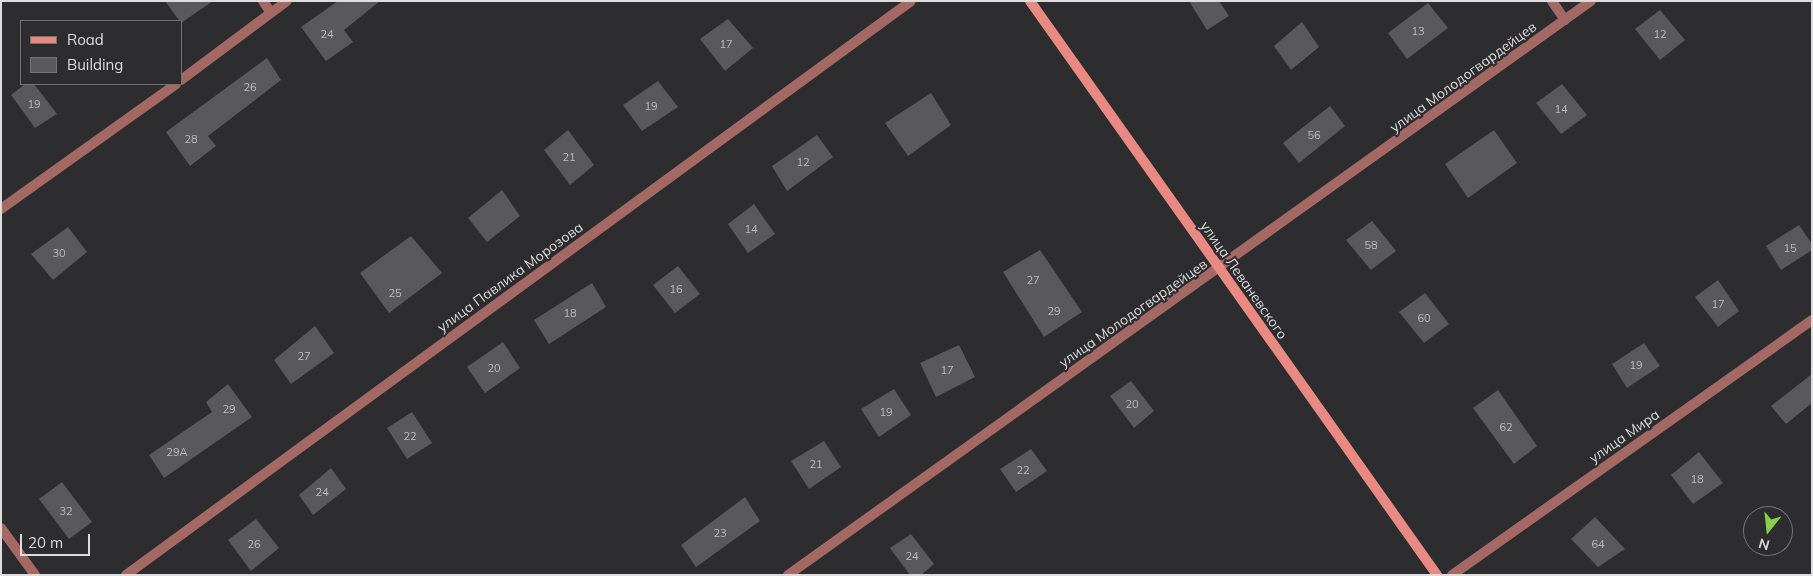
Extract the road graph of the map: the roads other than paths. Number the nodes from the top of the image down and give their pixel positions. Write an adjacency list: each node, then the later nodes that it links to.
1 (263, 1): 7 (street)
2 (287, 1): 7 (street)
3 (911, 1): 16 (street, улица Павлика Морозова)
4 (1030, 1): 12 (street, улица Леваневского)
5 (1552, 1): 8 (street)
6 (1591, 1): 8 (street, улица Молодогвардейцев)
7 (271, 13): 9 (street)
8 (1565, 20): 12 (street, улица Молодогвардейцев)
9 (182, 79)
10 (175, 85): 11 (street)
11 (1, 209)
12 (1219, 269): 17 (street, улица Молодогвардейцев); 18 (street, улица Леваневского)
13 (1812, 320): 19 (street, улица Мира)
14 (1, 528): 15 (street)
15 (35, 575)
16 (126, 575)
17 (788, 575)
18 (1437, 575)
19 (1452, 575)

